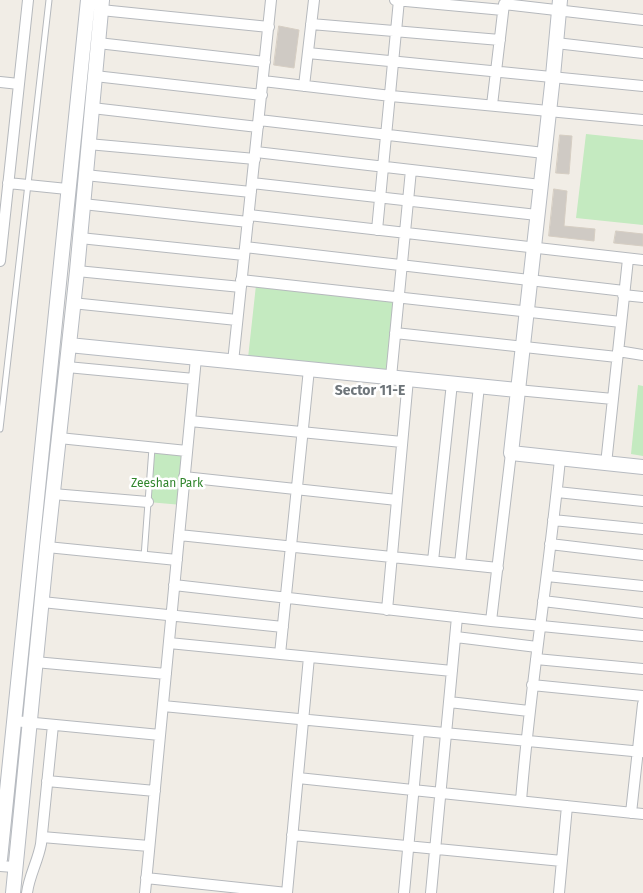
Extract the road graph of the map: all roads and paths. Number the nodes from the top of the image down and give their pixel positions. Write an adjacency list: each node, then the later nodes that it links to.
1 (28, 0): 27 (street)
2 (49, 0): 45 (lane)
3 (88, 0): 48 (street)
4 (271, 0): 13 (street)
5 (314, 0): 12 (street)
6 (394, 0): 7 (street)
7 (399, 0): 9 (street); 14 (street)
8 (101, 5): 13 (street); 16 (street)
9 (504, 5): 10 (street); 15 (street)
10 (560, 5): 11 (street); 17 (street)
11 (643, 20)
12 (311, 24): 14 (street); 18 (street)
13 (269, 28): 21 (street)
14 (396, 32): 15 (street); 20 (street)
15 (500, 40): 22 (street)
16 (98, 43): 21 (street); 23 (street)
17 (556, 43): 19 (street); 24 (street)
18 (308, 53): 20 (street); 28 (street)
19 (643, 53)
20 (394, 61): 22 (street); 31 (street)
21 (265, 62): 25 (street)
22 (496, 71): 24 (street); 32 (street)
23 (95, 76): 30 (street); 33 (street)
24 (553, 76): 29 (street); 34 (street)
25 (263, 81): 28 (street); 30 (street)
26 (0, 82): 27 (street)
27 (19, 84): 44 (street)
28 (304, 86): 31 (street)
29 (643, 86)
30 (262, 94): 36 (street)
31 (391, 96): 32 (street); 37 (street)
32 (492, 105): 34 (street)
33 (92, 108): 36 (street); 38 (street)
34 (549, 110): 35 (street); 39 (street)
35 (643, 120)
36 (259, 124): 37 (street); 40 (street)
37 (387, 135): 39 (street); 41 (street)
38 (88, 144): 40 (street); 43 (street)
39 (544, 153): 46 (street)
40 (255, 155): 41 (street); 47 (street)
41 (383, 166): 42 (street); 49 (street)
42 (411, 170): 46 (street); 50 (street)
43 (86, 175): 47 (street); 51 (street)
44 (8, 183): 45 (street); 61 (street)
45 (28, 185): 48 (street); 90 (lane)
46 (540, 185): 52 (street)
47 (252, 187): 49 (street); 53 (street)
48 (67, 189): 151 (street)
49 (380, 197): 50 (street); 54 (street)
50 (408, 200): 52 (street); 55 (street)
51 (83, 204): 53 (street); 56 (street)
52 (537, 215): 57 (street)
53 (248, 218): 54 (street); 58 (street)
54 (376, 230): 55 (street)
55 (405, 234): 57 (street); 62 (street)
56 (80, 238): 58 (street); 63 (street)
57 (533, 249): 59 (street); 64 (street)
58 (245, 251): 62 (street); 65 (street)
59 (628, 259): 60 (street); 66 (street)
60 (643, 260)
61 (0, 261)
62 (402, 265): 64 (street); 68 (street)
63 (77, 271): 65 (street); 69 (street)
64 (530, 280): 66 (street); 70 (street)
65 (241, 284): 68 (street); 71 (street)
66 (624, 293): 67 (street); 72 (street)
67 (643, 297)
68 (399, 298): 70 (street); 73 (street)
69 (72, 303): 71 (street); 74 (street)
70 (526, 312): 72 (street); 75 (street)
71 (237, 320): 79 (street)
72 (621, 322): 76 (street)
73 (395, 333): 75 (street); 82 (street)
74 (69, 345): 78 (street); 80 (street)
75 (522, 347): 76 (street); 87 (street)
76 (618, 354): 77 (street); 88 (street)
77 (643, 355)
78 (196, 358): 79 (street); 83 (street)
79 (233, 362): 81 (street)
80 (67, 366): 83 (street); 92 (street)
81 (309, 369): 82 (street); 91 (street)
82 (391, 377): 84 (street)
83 (194, 379): 89 (street)
84 (408, 379): 85 (street); 93 (street)
85 (452, 383): 86 (street); 117 (street)
86 (479, 386): 87 (street); 118 (street)
87 (517, 390): 88 (street); 96 (street)
88 (613, 399): 98 (street)
89 (190, 421): 91 (street); 95 (street)
90 (0, 429)
91 (302, 432): 93 (street); 101 (street)
92 (59, 438): 94 (street); 103 (street)
93 (402, 442): 104 (street)
94 (152, 448): 95 (street); 105 (lane)
95 (187, 451): 100 (street)
96 (511, 453): 97 (street); 119 (street)
97 (560, 458): 98 (street); 102 (street)
98 (606, 464): 99 (street)
99 (643, 467)
100 (184, 477): 101 (street); 109 (street)
101 (297, 489): 104 (street); 111 (street)
102 (557, 492): 106 (street); 107 (street)
103 (53, 494): 105 (street); 112 (street)
104 (397, 500): 114 (street)
105 (148, 502): 115 (lane)
106 (643, 502)
107 (553, 520): 108 (street); 110 (street)
108 (643, 529)
109 (179, 535): 111 (street); 116 (street)
110 (550, 544): 113 (street); 120 (street)
111 (290, 546): 114 (street); 123 (street)
112 (47, 547): 115 (street); 125 (street)
113 (643, 555)
114 (392, 556): 117 (street); 126 (street)
115 (144, 557): 116 (street)
116 (176, 560): 121 (street)
117 (433, 561): 118 (street)
118 (460, 564): 119 (street)
119 (498, 568): 130 (street)
120 (547, 576): 122 (street); 124 (street)
121 (174, 586): 123 (street); 128 (street)
122 (643, 586)
123 (286, 598): 126 (street); 132 (street)
124 (544, 601): 127 (street); 131 (street)
125 (42, 602): 128 (street); 140 (street)
126 (387, 610): 129 (street)
127 (643, 613)
128 (171, 615): 132 (street); 135 (street)
129 (458, 617): 130 (street); 134 (street)
130 (491, 621): 131 (street)
131 (540, 626): 133 (street); 136 (street)
132 (283, 627): 137 (street)
133 (643, 636)
134 (456, 637): 136 (street); 142 (street)
135 (169, 643): 137 (street); 143 (street)
136 (537, 647): 139 (street)
137 (280, 654): 138 (street)
138 (309, 657): 142 (street); 150 (street)
139 (536, 659): 141 (street); 144 (street)
140 (35, 662): 143 (street); 152 (street)
141 (643, 669)
142 (452, 671): 146 (street)
143 (166, 674): 148 (street)
144 (532, 685): 145 (street); 149 (street)
145 (643, 696)
146 (449, 702): 149 (street); 155 (street)
147 (643, 704): 158 (street)
148 (162, 706): 150 (street); 156 (street)
149 (529, 711): 157 (street)
150 (303, 720): 154 (street); 159 (street)
151 (14, 721): 152 (street); 173 (street)
152 (31, 722): 153 (street); 176 (street)
153 (53, 725): 156 (street); 160 (street)
154 (419, 730): 155 (street); 161 (street)
155 (446, 733): 157 (street); 163 (street)
156 (160, 735): 162 (street)
157 (525, 740): 158 (street); 164 (street)
158 (640, 751): 166 (street)
159 (298, 778): 161 (street); 168 (street)
160 (47, 781): 162 (street); 169 (street)
161 (413, 789): 163 (street); 171 (street)
162 (155, 791): 170 (street)
163 (441, 792): 164 (street); 172 (street)
164 (521, 801): 165 (street)
165 (567, 806): 166 (street); 174 (street)
166 (631, 813): 167 (street)
167 (643, 814)
168 (292, 835): 171 (street); 182 (street)
169 (42, 837): 170 (street); 180 (street)
170 (149, 846): 177 (street)
171 (408, 846): 172 (street); 183 (street)
172 (436, 849): 174 (street); 184 (street)
173 (0, 859)
174 (562, 861): 185 (street)
175 (0, 866): 176 (street)
176 (14, 866): 179 (street)
177 (146, 878): 178 (street); 181 (street)
178 (238, 890): 182 (street)
179 (13, 893)
180 (27, 893)
181 (145, 893)
182 (287, 893)
183 (404, 893)
184 (431, 893)
185 (559, 893)

